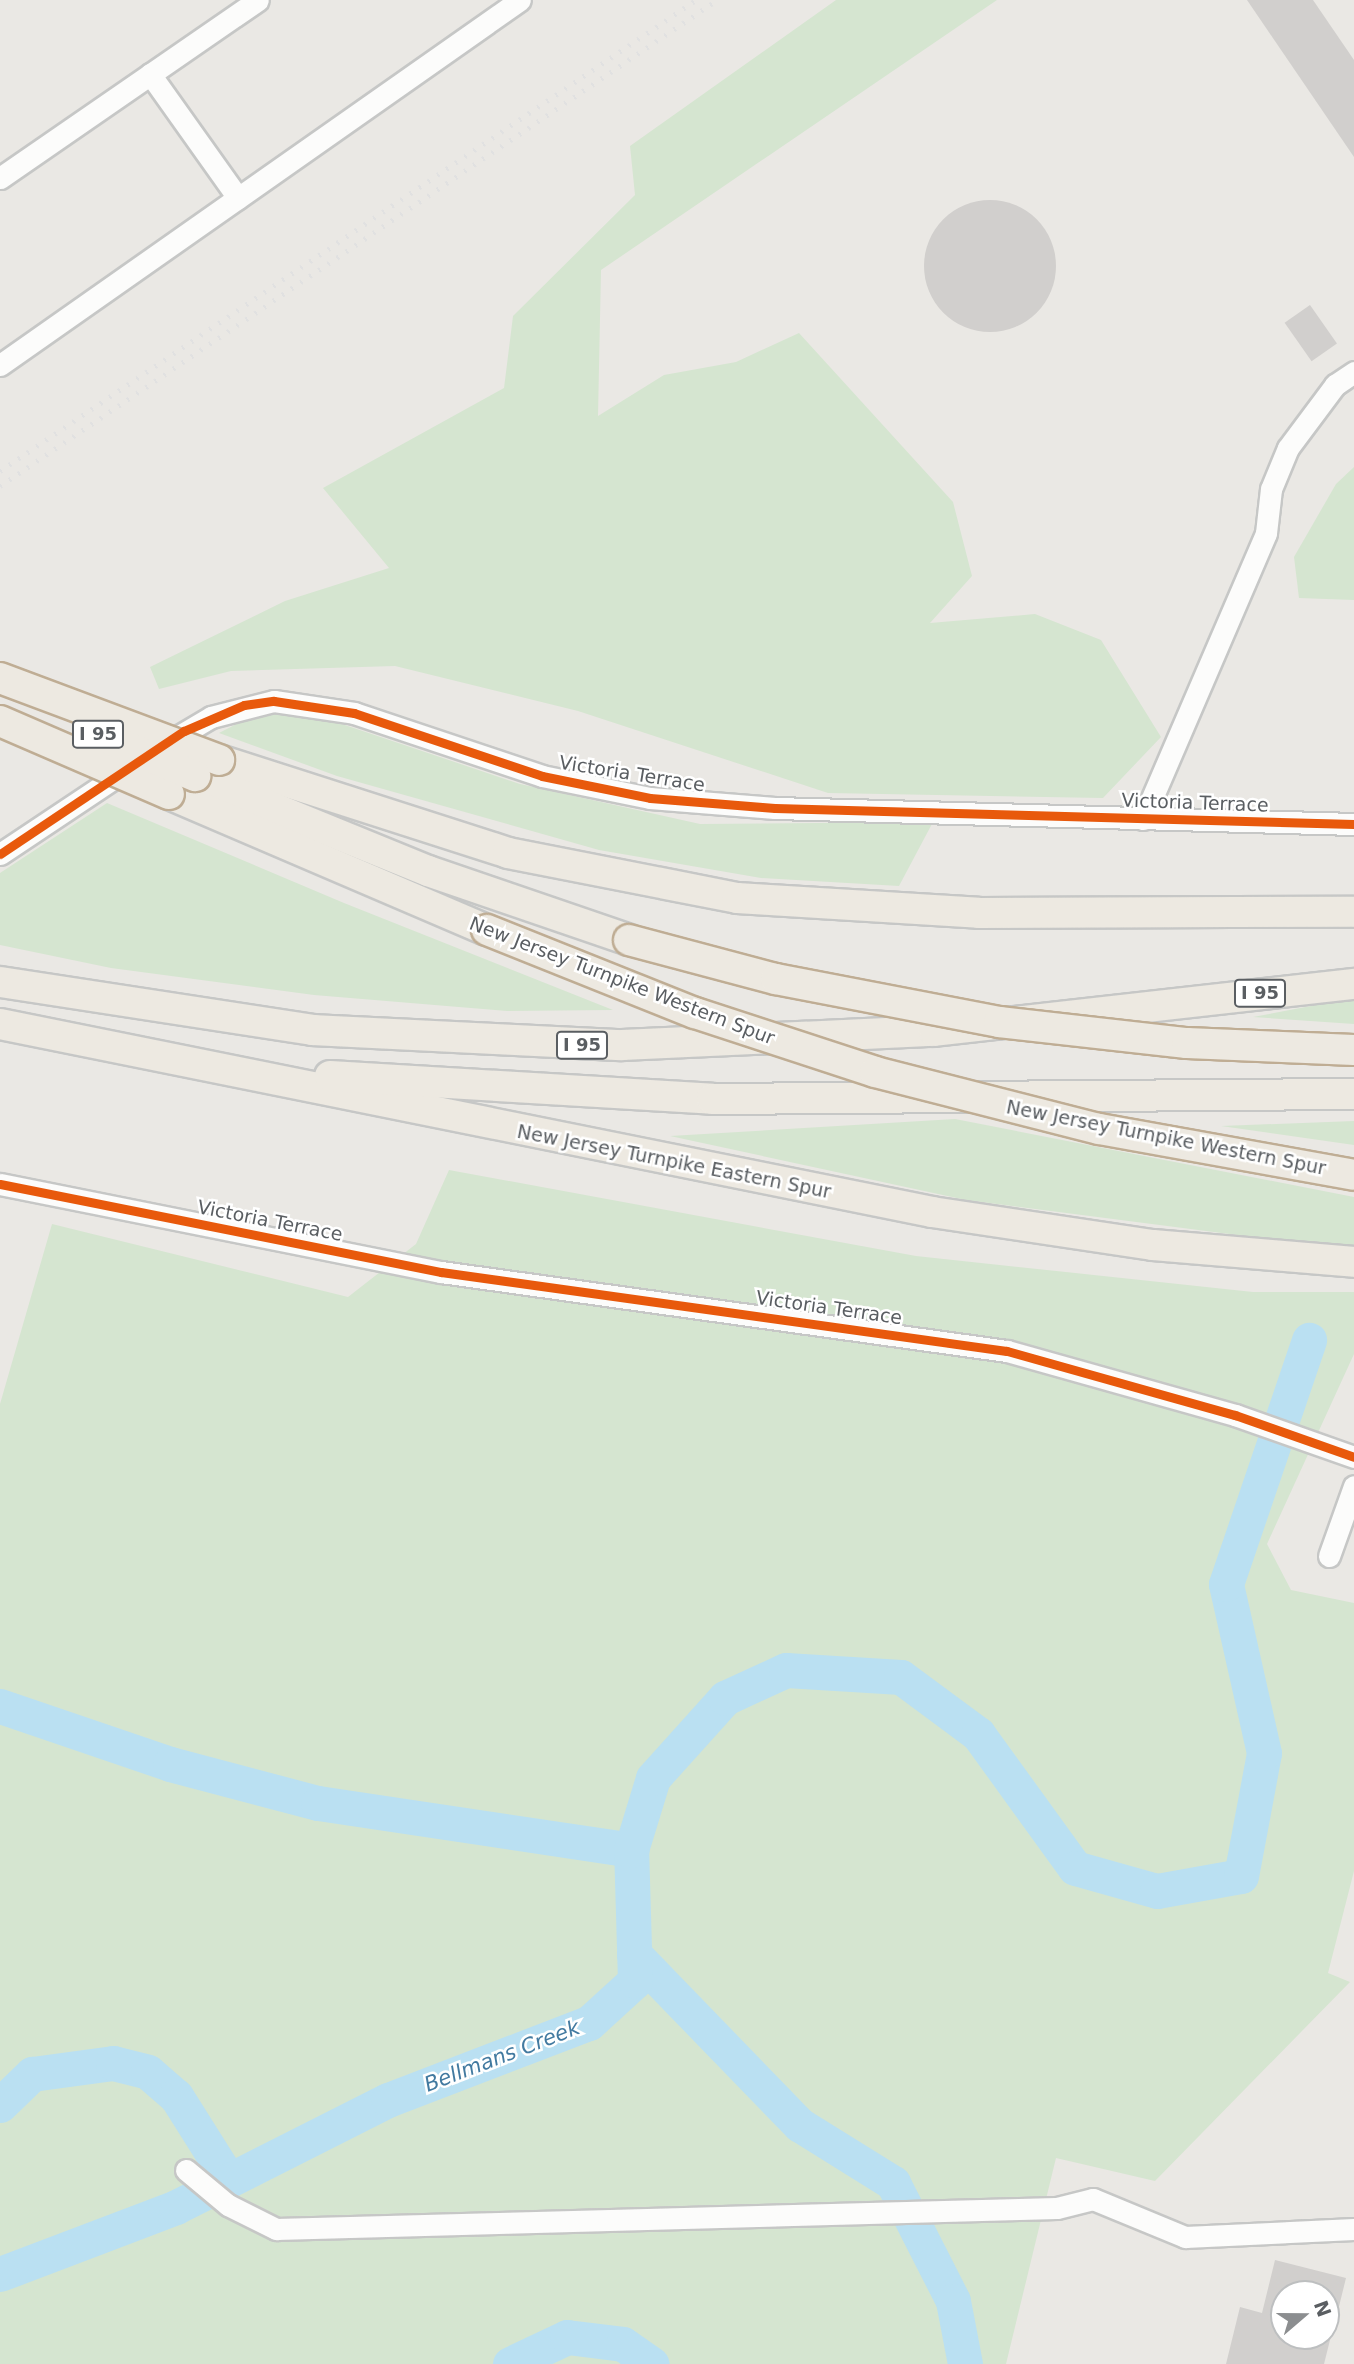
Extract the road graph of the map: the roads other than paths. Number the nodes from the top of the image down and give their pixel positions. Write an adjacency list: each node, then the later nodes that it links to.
1 (258, 0): 3 (street)
2 (520, 0): 5 (street)
3 (150, 74): 4 (street); 5 (street)
4 (0, 178)
5 (238, 198): 6 (street)
6 (0, 365)
7 (1354, 372): 12 (street)
8 (0, 678): 11 (highway, bridge)
9 (0, 692): 11 (highway, New Jersey Turnpike Western Spur / I 95, bridge)
10 (0, 721): 24 (highway, New Jersey Turnpike Western Spur / I 95, bridge)
11 (207, 768): 15 (highway); 21 (highway, New Jersey Turnpike Western Spur / I 95, bridge)
12 (1143, 819): 13 (street, Victoria Terrace); 14 (street, Victoria Terrace)
13 (1354, 824)
14 (0, 854)
15 (1354, 912)
16 (1354, 978): 19 (highway)
17 (0, 982): 19 (highway, I 95)
18 (1354, 984): 19 (highway, I 95)
19 (1313, 988)
20 (0, 1024): 22 (highway, New Jersey Turnpike Eastern Spur)
21 (1354, 1051)
22 (214, 1069): 23 (highway); 26 (highway, New Jersey Turnpike Eastern Spur)
23 (1354, 1094)
24 (1354, 1175)
25 (0, 1184): 27 (street, Victoria Terrace)
26 (1354, 1262)
27 (1354, 1457)
28 (1354, 1486): 29 (street)
29 (1329, 1556)
30 (186, 2170): 31 (street)
31 (1354, 2230)

